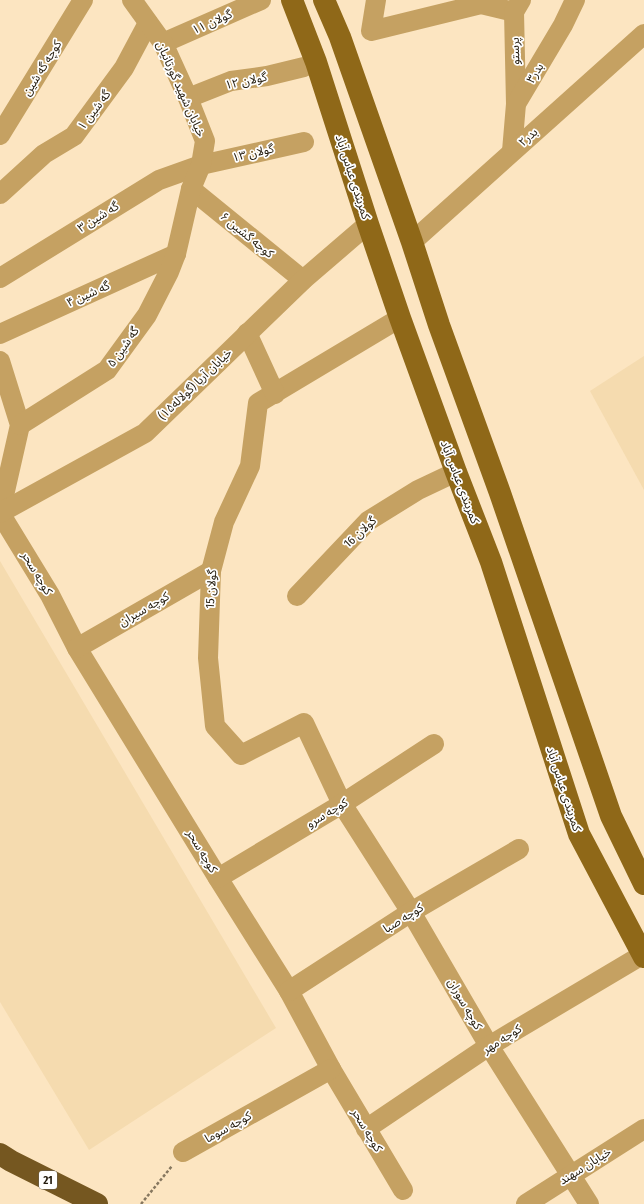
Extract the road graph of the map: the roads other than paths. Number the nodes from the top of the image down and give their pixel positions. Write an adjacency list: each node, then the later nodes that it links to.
1 (83, 0): 15 (street, کوچه گه شین)
2 (132, 0): 9 (street, خیابان شهید گورتانیان)
3 (261, 0): 11 (street, گولان ۱۱)
4 (292, 0): 21 (main road, کمربندی عباس آباد)
5 (324, 0): 22 (main road)
6 (376, 0): 8 (street)
7 (575, 0): 14 (street, بدر۳)
8 (517, 6): 14 (street, پرستو)
9 (148, 23): 11 (street, خیابان شهید گورتانیان); 20 (street, گه شین ۱)
10 (644, 34): 17 (street, بدر۲)
11 (162, 43): 13 (street, خیابان شهید گورتانیان)
12 (304, 67): 13 (street, گولان ۱۲)
13 (188, 98): 18 (street, خیابان شهید گورتانیان)
14 (516, 104): 17 (street, بدر۳)
15 (0, 135)
16 (304, 142): 18 (street, گولان ۱۳)
17 (512, 151): 22 (street, بدر۲)
18 (201, 165): 19 (street, خیابان شهید گورتانیان); 24 (street, گه شین ۳)
19 (191, 189): 23 (street, خیابان شهید گورتانیان); 25 (street, کوچه گشین ۶)
20 (0, 194)
21 (368, 224): 25 (street, خیابان آریا (گولاله۱۵)); 26 (main road, کمربندی عباس آباد)
22 (412, 242): 41 (main road)
23 (176, 254): 28 (street, گه شین ۴); 31 (street, گه شین ۵)
24 (0, 278)
25 (303, 280): 27 (street, خیابان آریا (گولاله۱۵))
26 (400, 318): 30 (street, گولان 15); 32 (main road, کمربندی عباس آباد)
27 (247, 333): 30 (street); 33 (street, خیابان آریا (گولاله۱۵))
28 (0, 334)
29 (0, 361): 31 (street)
30 (275, 394): 34 (street, گولان 15)
31 (20, 425): 33 (street)
32 (456, 472): 35 (street, گولان 16); 43 (main road, کمربندی عباس آباد)
33 (0, 513): 36 (street, کوچه سحر)
34 (211, 571): 36 (street, کوچه سیران); 38 (street, گولان 15)
35 (297, 596)
36 (77, 648): 40 (street, کوچه سحر)
37 (434, 744): 38 (street, کوچه سرو)
38 (342, 804): 40 (street, کوچه سرو); 42 (street, کوچه سوران)
39 (518, 849): 42 (street, کوچه صبا)
40 (218, 878): 44 (street, کوچه سحر)
41 (644, 884)
42 (410, 912): 44 (street, کوچه صبا); 45 (street, کوچه سوران)
43 (643, 955): 45 (street, کوچه مهر)
44 (289, 991): 46 (street, کوچه سحر)
45 (489, 1046): 47 (street, کوچه مهر); 51 (street, کوچه سوران)
46 (331, 1069): 47 (street, کوچه سحر); 49 (street, کوچه سوما)
47 (366, 1128): 52 (street, کوچه سحر)
48 (644, 1129): 51 (street, خیابان سهند)
49 (183, 1152)
50 (0, 1154): 53 (highway, 21)
51 (571, 1175): 54 (street, خیابان سهند); 55 (street, کوچه سوران)
52 (403, 1190)
53 (96, 1204)
54 (526, 1204)
55 (589, 1204)

